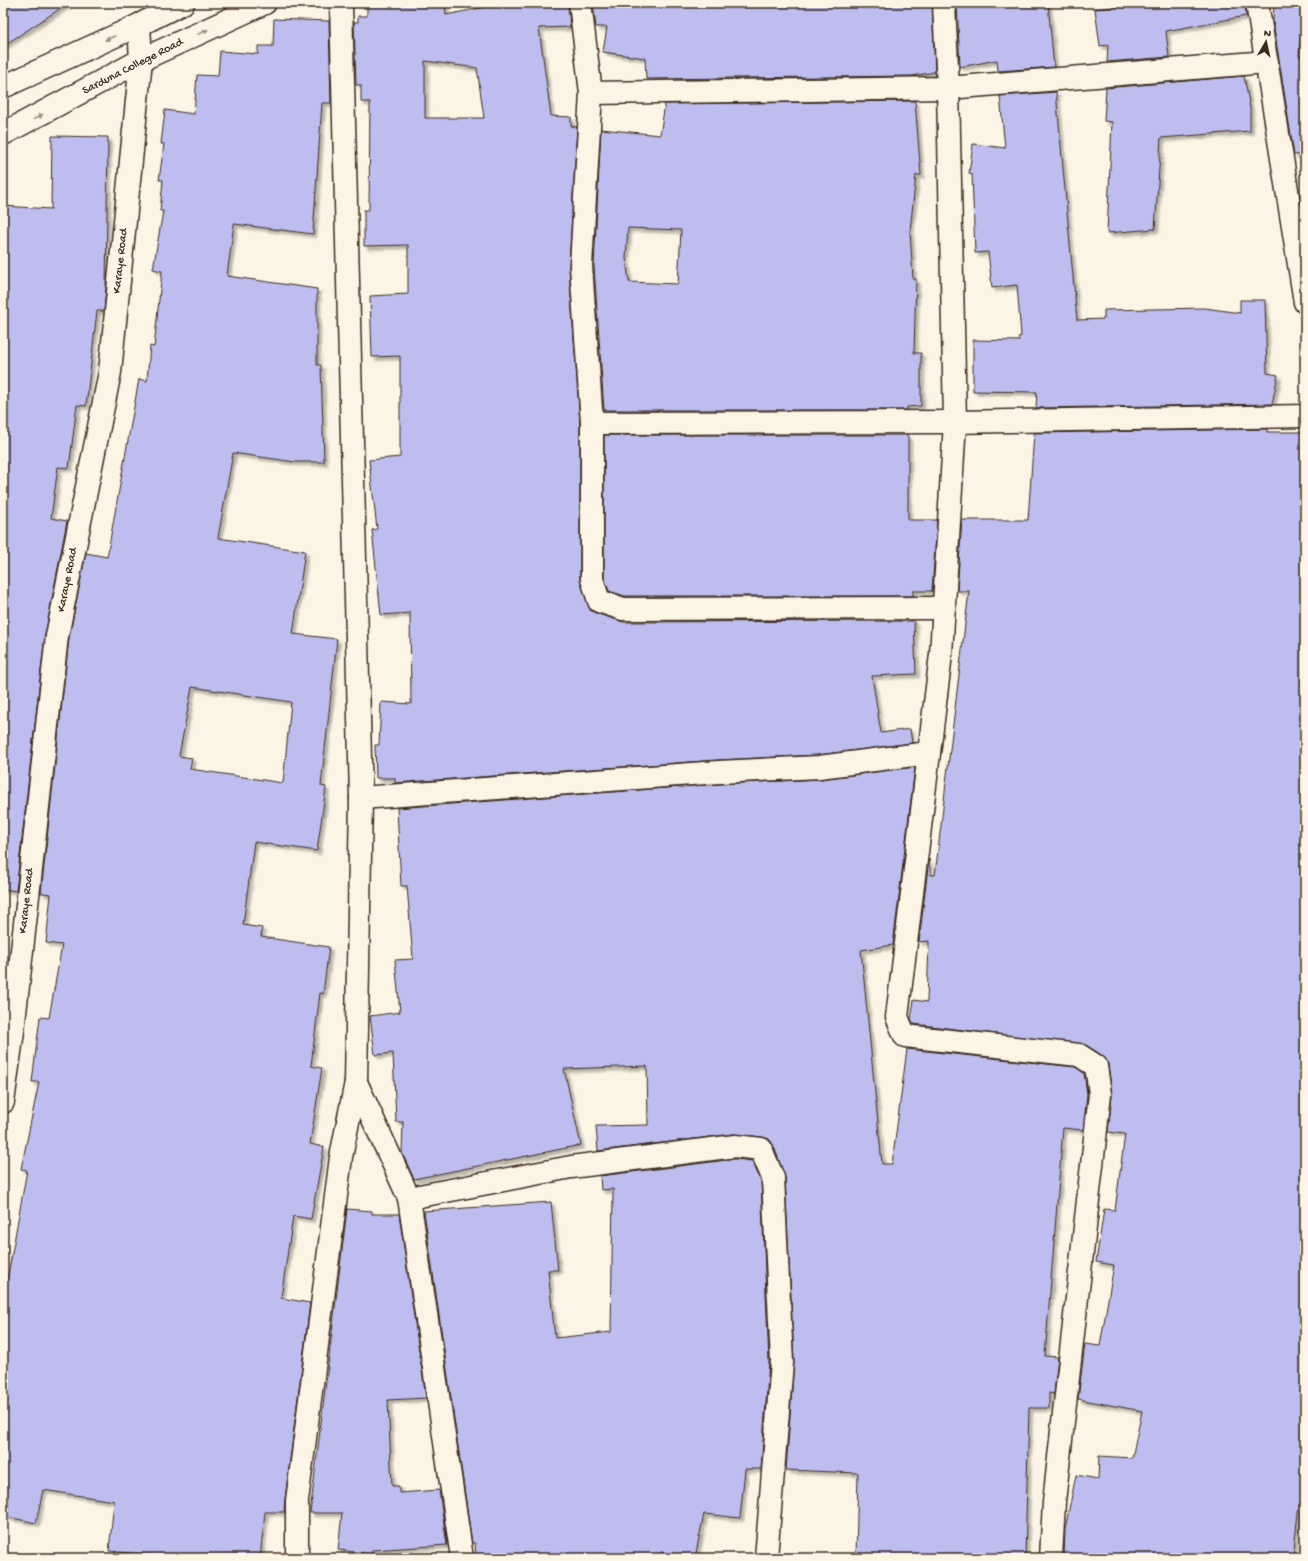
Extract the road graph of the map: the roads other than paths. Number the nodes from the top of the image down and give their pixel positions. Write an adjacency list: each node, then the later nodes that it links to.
1 (182, 3): 7 (street)
2 (265, 3): 8 (street, Sarduna College Road, one-way to 2)
3 (341, 3): 20 (street)
4 (580, 3): 12 (street)
5 (944, 3): 11 (street)
6 (1257, 3): 9 (street)
7 (139, 25): 8 (street, Karaye Road); 10 (street, one-way to 10)
8 (141, 60): 13 (street, Sarduna College Road, one-way to 8); 22 (street, Karaye Road)
9 (1268, 62): 11 (street); 14 (street)
10 (3, 87)
11 (948, 88): 12 (street); 16 (street)
12 (591, 93): 17 (street)
13 (3, 134)
14 (1305, 302)
15 (1305, 416): 16 (street)
16 (955, 422): 17 (street); 18 (street)
17 (592, 423): 18 (street)
18 (944, 608): 19 (street)
19 (929, 753): 20 (street); 27 (street)
20 (361, 798): 21 (street)
21 (356, 1082): 23 (street); 24 (street)
22 (3, 1102)
23 (409, 1198): 25 (street); 26 (street)
24 (296, 1558)
25 (462, 1558)
26 (766, 1558)
27 (1051, 1558)

